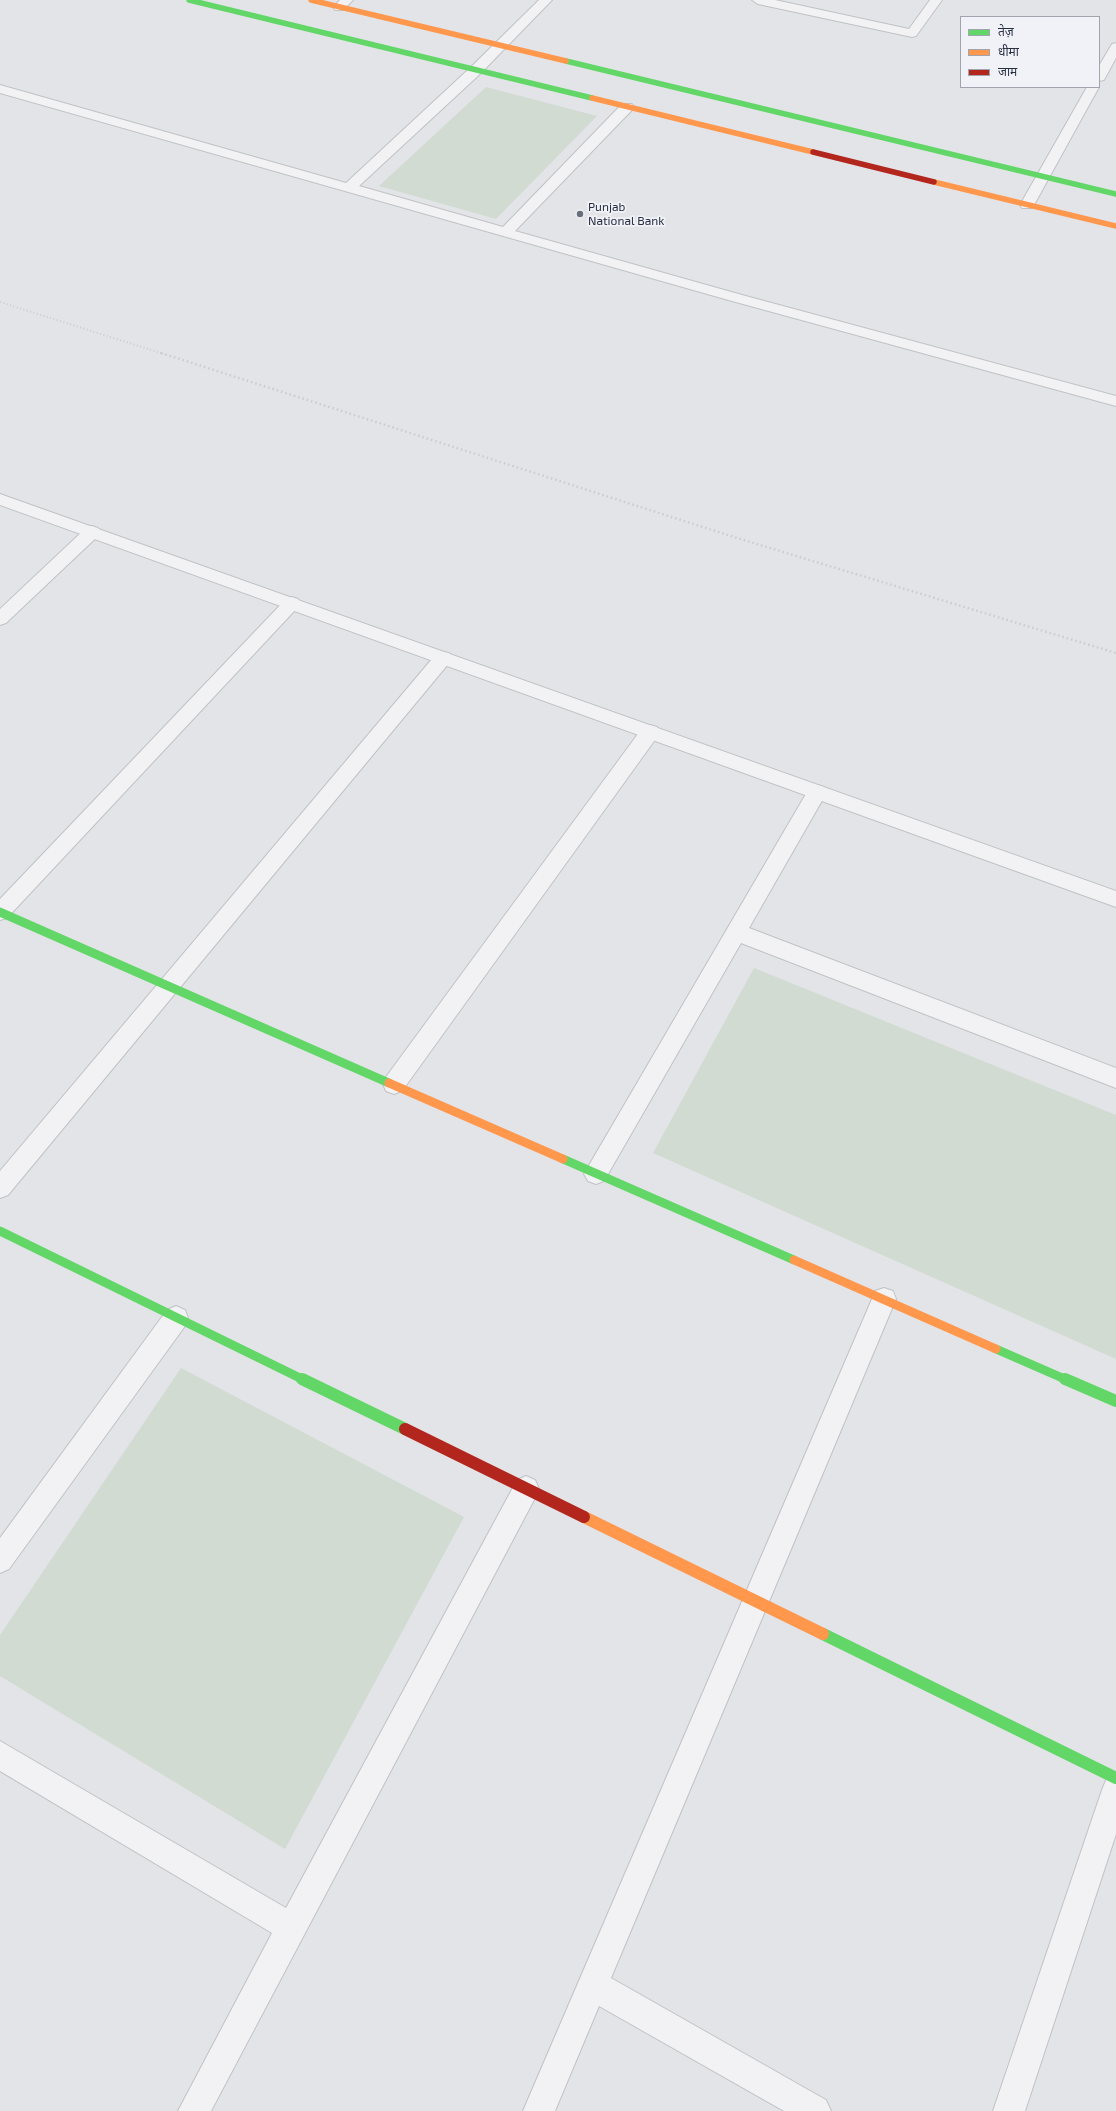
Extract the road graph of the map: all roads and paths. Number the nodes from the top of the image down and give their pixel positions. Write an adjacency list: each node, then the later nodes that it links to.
1 (189, 0): 9 (street)
2 (311, 0): 6 (street)
3 (546, 0): 7 (street)
4 (758, 0): 5 (street)
5 (936, 0)
6 (343, 3): 7 (street)
7 (500, 46): 9 (street); 15 (street)
8 (1116, 47): 10 (street)
9 (476, 70): 14 (street); 16 (street)
10 (1101, 74): 11 (street)
11 (1116, 74)
12 (1093, 88): 15 (street)
13 (0, 89): 16 (street)
14 (627, 107): 18 (street); 20 (street)
15 (1043, 177): 17 (street); 18 (street)
16 (349, 188): 20 (street)
17 (1116, 194)
18 (1027, 205): 19 (street)
19 (1116, 226)
20 (506, 232): 21 (street)
21 (1116, 400)
22 (0, 499): 23 (street)
23 (92, 532): 24 (street); 25 (street)
24 (292, 604): 26 (street); 30 (street)
25 (0, 619)
26 (442, 658): 27 (street); 32 (street)
27 (650, 732): 28 (street); 34 (street)
28 (817, 792): 29 (street); 31 (street)
29 (1116, 899)
30 (0, 912): 32 (street)
31 (736, 932): 33 (street); 35 (street)
32 (168, 986): 34 (street); 36 (street)
33 (1116, 1078)
34 (394, 1084): 35 (street)
35 (596, 1174): 38 (street)
36 (0, 1188)
37 (0, 1231): 39 (street)
38 (884, 1299): 40 (street); 43 (street)
39 (176, 1318): 41 (street); 42 (street)
40 (1116, 1401)
41 (526, 1489): 43 (street); 47 (street)
42 (0, 1560)
43 (756, 1601): 45 (street); 48 (street)
44 (0, 1755): 47 (street)
45 (1116, 1778)
46 (1116, 1790): 52 (street)
47 (292, 1928): 49 (street)
48 (593, 1985): 50 (street); 51 (street)
49 (194, 2111)
50 (539, 2111)
51 (815, 2111)
52 (1010, 2111)

